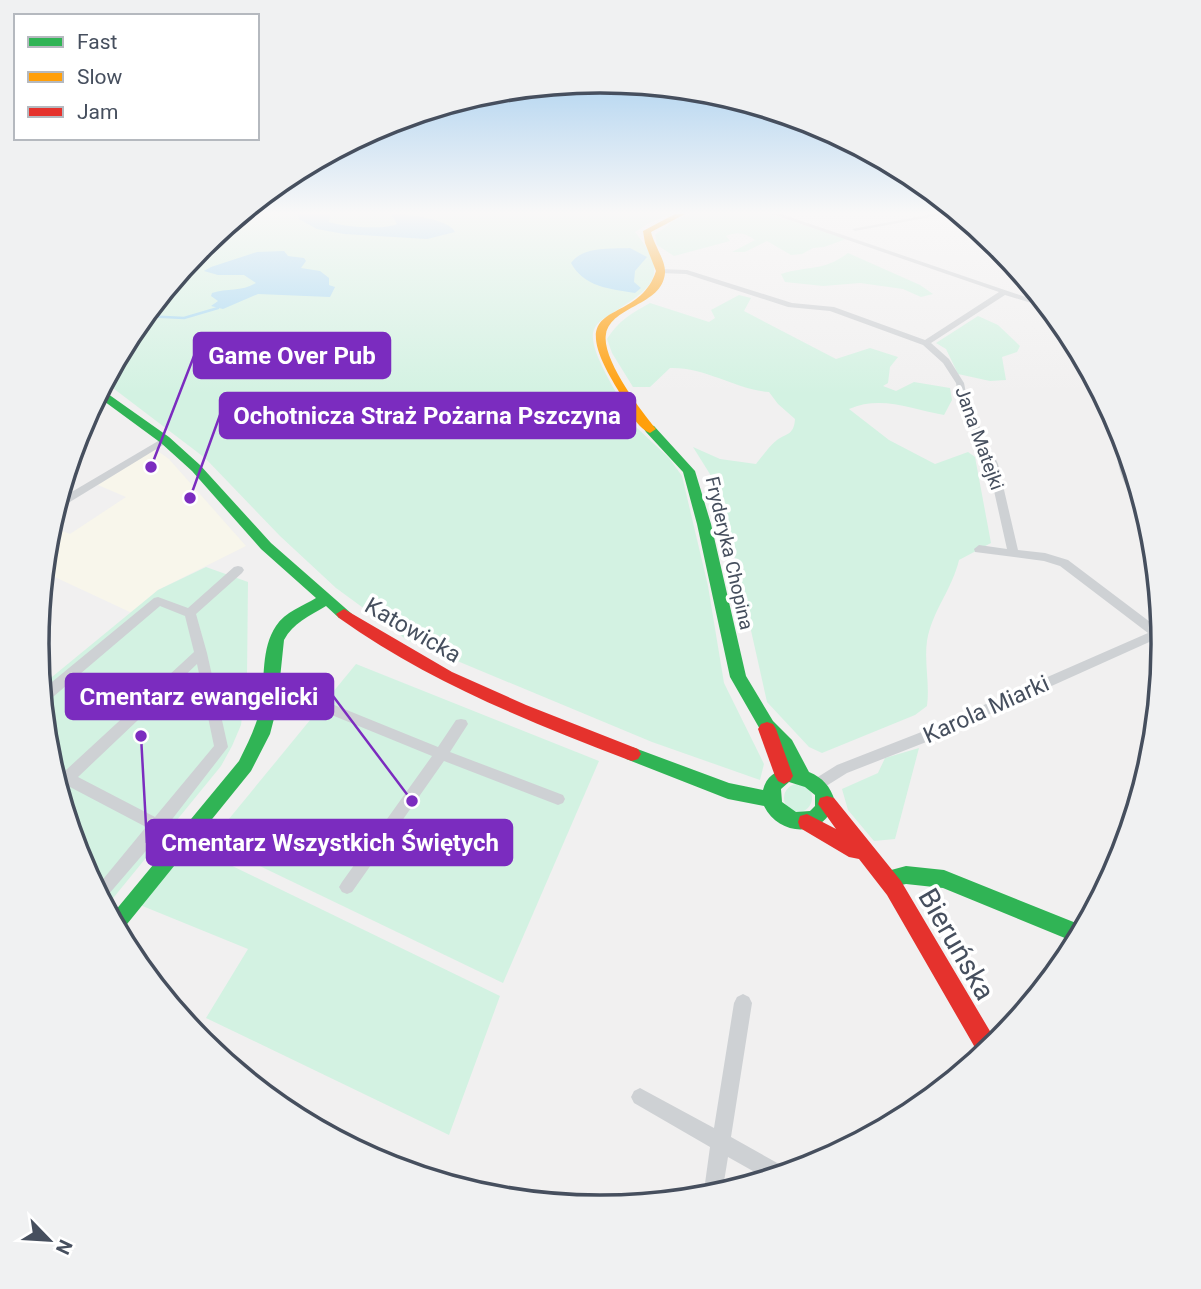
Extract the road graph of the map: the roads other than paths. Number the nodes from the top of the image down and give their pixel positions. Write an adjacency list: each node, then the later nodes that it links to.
1 (659, 274): 21 (street, Fryderyka Chopina)
2 (694, 274): 6 (street)
3 (951, 274): 4 (street)
4 (1003, 293): 5 (street); 6 (street)
5 (1032, 302)
6 (926, 344): 11 (street, Jana Matejki)
7 (107, 398): 8 (street, Katowicka)
8 (165, 440): 9 (street); 13 (street, Katowicka)
9 (69, 498)
10 (979, 550): 11 (street, Karola Miarki)
11 (1013, 553): 15 (street, Karola Miarki)
12 (238, 570): 14 (street)
13 (324, 600): 29 (street, Katowicka); 37 (street)
14 (190, 613): 17 (street); 18 (street)
15 (1152, 627)
16 (1152, 638): 26 (street, Karola Miarki)
17 (201, 653): 25 (street); 32 (street)
18 (51, 690)
19 (322, 705): 22 (street)
20 (461, 724): 22 (street)
21 (766, 726): 23 (street, Fryderyka Chopina); 24 (street, Fryderyka Chopina)
22 (441, 754): 28 (street); 35 (street)
23 (802, 775): 24 (street); 26 (street)
24 (785, 776): 29 (street)
25 (66, 780)
26 (818, 784): 30 (street)
27 (68, 785): 32 (street)
28 (558, 799)
29 (771, 799): 31 (street)
30 (827, 804): 31 (street); 33 (street, Bieruńska)
31 (807, 822): 33 (street, Bieruńska)
32 (158, 826): 36 (street)
33 (876, 865): 34 (street, Bieruńska)
34 (887, 879): 38 (street); 40 (street, Bieruńska)
35 (347, 887)
36 (106, 888)
37 (122, 918)
38 (1071, 931)
39 (743, 1003): 42 (street)
40 (983, 1041)
41 (640, 1097): 42 (street)
42 (722, 1144): 43 (street); 44 (street)
43 (769, 1170)
44 (715, 1184)

